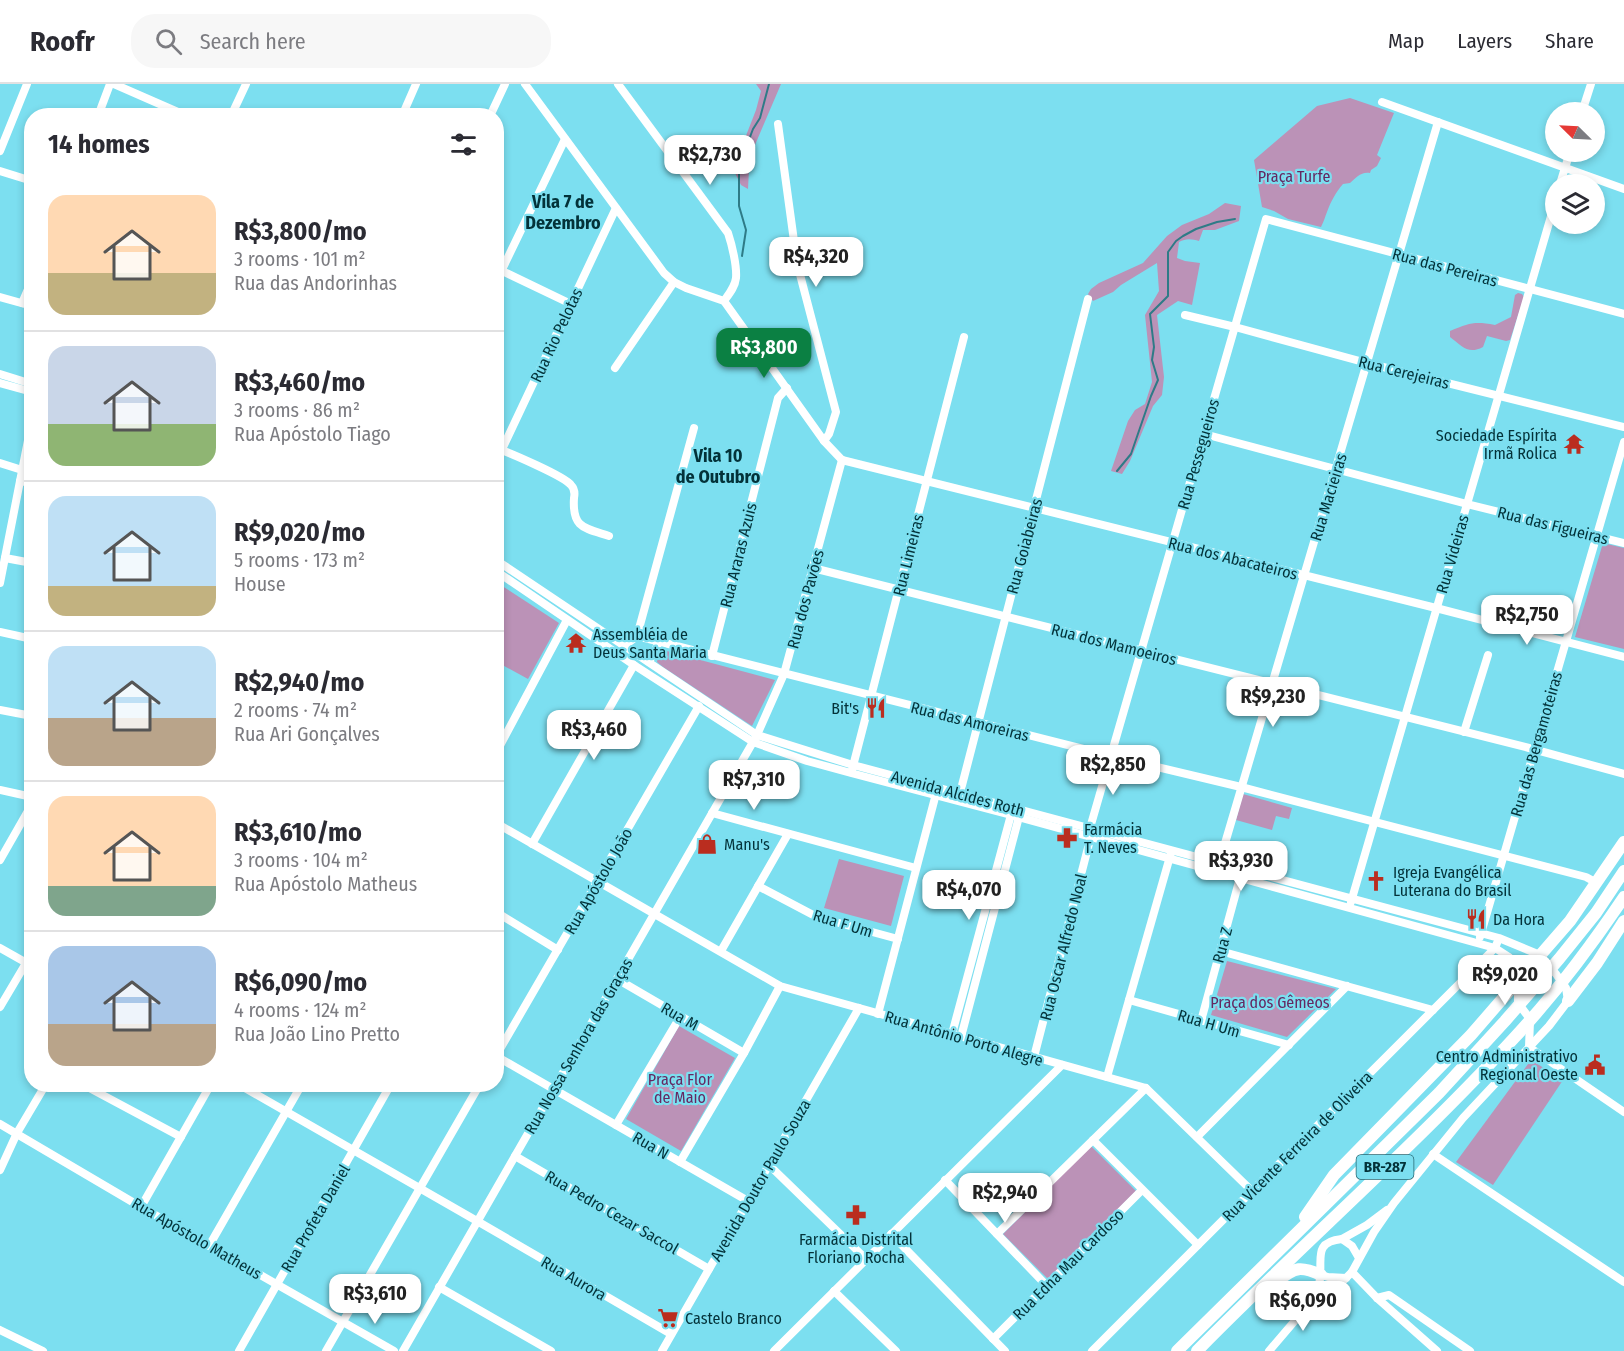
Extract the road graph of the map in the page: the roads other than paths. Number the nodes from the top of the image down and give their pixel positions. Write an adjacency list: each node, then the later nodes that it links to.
1 (27, 84): 18 (street)
2 (112, 84): 11 (street); 12 (street)
3 (246, 84): 13 (street)
4 (416, 84): 14 (street)
5 (505, 84): 15 (street)
6 (525, 84): 19 (street)
7 (618, 84): 37 (street)
8 (1591, 84): 10 (street)
9 (1382, 102): 16 (street)
10 (1585, 102)
11 (102, 108)
12 (168, 108)
13 (235, 108)
14 (406, 108)
15 (494, 108)
16 (1438, 122): 22 (street); 30 (street, Rua Macieiras)
17 (778, 124): 56 (street)
18 (2, 138): 20 (street)
19 (565, 139): 27 (street); 31 (street)
20 (0, 151)
21 (1567, 162): 22 (street)
22 (1565, 168): 24 (street); 26 (street)
23 (0, 171): 25 (street)
24 (1563, 174)
25 (24, 179)
26 (1624, 189)
27 (616, 208): 33 (street); 39 (street, Rua Rio Pelotas)
28 (1266, 219): 30 (street, Rua das Pereiras); 42 (street, Rua Pessegueiros)
29 (1546, 234): 34 (street, Rua Videiras)
30 (1399, 255): 34 (street, Rua das Pereiras); 44 (street, Rua Macieiras)
31 (504, 259)
32 (504, 271): 39 (street)
33 (674, 282): 37 (street); 45 (street)
34 (1529, 289): 40 (street, Rua das Pereiras); 51 (street, Rua Videiras)
35 (0, 297): 38 (street)
36 (1088, 299): 68 (street, Rua Goiabeiras)
37 (724, 301): 49 (street)
38 (24, 304)
39 (571, 304): 55 (street, Rua Rio Pelotas)
40 (1624, 314)
41 (1185, 315): 42 (street, Rua Cerejeiras)
42 (1235, 327): 44 (street, Rua Cerejeiras); 54 (street, Rua Pessegueiros)
43 (964, 337): 66 (street, Rua Limeiras)
44 (1367, 363): 51 (street, Rua Cerejeiras); 63 (street, Rua Macieiras)
45 (615, 368)
46 (0, 374): 47 (street)
47 (24, 382)
48 (0, 383): 50 (street)
49 (787, 388): 56 (street); 94 (street, Rua Araras Azuis)
50 (24, 390)
51 (1499, 394): 52 (street, Rua Cerejeiras); 67 (street, Rua Videiras)
52 (1624, 427)
53 (694, 428): 86 (street)
54 (1204, 434): 63 (street, Rua das Figueiras); 72 (street, Rua Pessegueiros)
55 (504, 439)
56 (824, 441): 60 (street)
57 (1624, 442): 70 (street, Rua das Bergamoteiras)
58 (504, 451): 69 (street)
59 (24, 460): 62 (street)
60 (842, 460): 66 (street, Rua dos Abacateiros); 77 (street, Rua dos Pavões)
61 (0, 463): 62 (street)
62 (22, 470): 64 (street)
63 (1336, 470): 67 (street, Rua das Figueiras); 78 (street, Rua Macieiras)
64 (20, 481): 65 (street); 71 (street)
65 (24, 482)
66 (927, 482): 68 (street, Rua dos Abacateiros); 81 (street, Rua Limeiras)
67 (1467, 504): 70 (street, Rua das Figueiras); 82 (street, Rua Videiras)
68 (1034, 508): 72 (street, Rua dos Abacateiros); 83 (street, Rua Goiabeiras)
69 (609, 536)
70 (1597, 536): 73 (street, Rua das Figueiras); 89 (street, Rua das Bergamoteiras)
71 (4, 542): 74 (street)
72 (1172, 543): 78 (street, Rua dos Abacateiros); 91 (street, Rua Pessegueiros)
73 (1624, 543)
74 (5, 558): 75 (street); 80 (street)
75 (24, 562)
76 (504, 565): 90 (street)
77 (813, 568): 81 (street, Rua dos Mamoeiros); 98 (street, Rua dos Pavões)
78 (1304, 576): 82 (street, Rua dos Abacateiros); 99 (street, Rua Macieiras)
79 (504, 577): 84 (street)
80 (0, 583)
81 (899, 590): 83 (street, Rua dos Mamoeiros); 100 (street, Rua Limeiras)
82 (1436, 609): 89 (street, Rua dos Abacateiros); 104 (street, Rua Videiras)
83 (1006, 617): 91 (street, Rua dos Mamoeiros); 105 (street, Rua Goiabeiras)
84 (567, 620): 92 (street); 107 (street)
85 (0, 632): 87 (street)
86 (637, 636): 88 (street, Rua das Amoreiras); 90 (street)
87 (24, 637)
88 (659, 642): 94 (street, Rua das Amoreiras); 96 (street)
89 (1566, 642): 95 (street, Rua dos Abacateiros); 109 (street, Rua das Bergamoteiras)
90 (624, 646): 92 (street); 96 (street)
91 (1141, 651): 99 (street, Rua dos Mamoeiros); 110 (street, Rua Pessegueiros)
92 (619, 655): 97 (street)
93 (1488, 655): 106 (street)
94 (712, 656): 98 (street, Rua das Amoreiras)
95 (1624, 657)
96 (649, 662): 108 (street)
97 (634, 665): 101 (street); 126 (street)
98 (784, 674): 100 (street, Rua das Amoreiras); 108 (street, Rua dos Pavões)
99 (1272, 683): 104 (street, Rua dos Mamoeiros); 113 (street, Rua Macieiras)
100 (871, 696): 105 (street, Rua das Amoreiras); 111 (street, Rua Limeiras)
101 (699, 706): 108 (street); 134 (street, Rua Apóstolo João)
102 (0, 710): 103 (street)
103 (24, 714)
104 (1405, 717): 106 (street, Rua dos Mamoeiros); 121 (street, Rua Videiras)
105 (978, 723): 110 (street, Rua das Amoreiras); 116 (street, Rua Goiabeiras)
106 (1464, 732): 109 (street, Rua dos Mamoeiros)
107 (504, 738)
108 (755, 738): 111 (street, Avenida Alcides Roth); 119 (street, Rua Nossa Senhora das Graças)
109 (1535, 749): 112 (street, Rua dos Mamoeiros); 128 (street, Rua das Bergamoteiras)
110 (1111, 756): 113 (street, Rua das Amoreiras); 123 (street, Rua Pessegueiros)
111 (852, 769): 115 (street, Avenida Alcides Roth)
112 (1624, 774)
113 (1241, 787): 121 (street, Rua das Amoreiras); 130 (street, Rua Macieiras)
114 (0, 790): 117 (street)
115 (937, 791): 116 (street, Avenida Alcides Roth); 118 (street, Avenida Alcides Roth); 131 (street)
116 (960, 793): 118 (street, Avenida Alcides Roth)
117 (24, 795)
118 (1016, 812): 123 (street, Avenida Alcides Roth); 169 (street)
119 (712, 813): 124 (street); 139 (street, Rua Nossa Senhora das Graças)
120 (24, 818): 129 (street)
121 (1374, 821): 128 (street, Rua das Amoreiras); 138 (street, Rua Videiras)
122 (504, 828): 126 (street, Rua Antônio Porto Alegre)
123 (1090, 832): 127 (street, Avenida Alcides Roth); 174 (street, Rua Oscar Alfredo Noal)
124 (788, 834): 131 (street); 136 (street)
125 (1624, 842): 135 (highway, BR-287)
126 (532, 844): 134 (street, Rua Antônio Porto Alegre)
127 (1170, 854): 130 (street, Avenida Alcides Roth); 159 (street)
128 (1504, 856): 135 (street, Rua das Amoreiras); 142 (street, Rua das Bergamoteiras)
129 (0, 860)
130 (1217, 867): 133 (street, Avenida Alcides Roth)
131 (916, 868): 145 (street)
132 (1624, 871): 209 (highway, BR-287)
133 (1241, 874): 138 (street, Avenida Alcides Roth); 151 (street, Rua Z)
134 (597, 881): 139 (street, Rua Antônio Porto Alegre); 149 (street, Rua Apóstolo João)
135 (1597, 883): 152 (highway, BR-287)
136 (758, 886): 145 (street, Rua F Um); 150 (street)
137 (1624, 897): 226 (highway, BR-287)
138 (1350, 903): 142 (street, Avenida Alcides Roth); 146 (street, Avenida Alcides Roth)
139 (654, 914): 150 (street, Rua Antônio Porto Alegre); 155 (street, Rua Nossa Senhora das Graças)
140 (504, 917): 149 (street)
141 (1624, 921): 144 (highway)
142 (1481, 933): 143 (street, Avenida Alcides Roth); 146 (street, Rua das Bergamoteiras)
143 (1499, 938): 148 (street, Rua Vicente Ferreira de Oliveira); 152 (street, Avenida Alcides Roth)
144 (1619, 938): 160 (highway)
145 (898, 939): 164 (street)
146 (1479, 943): 148 (street, Avenida Alcides Roth)
147 (0, 948): 153 (street)
148 (1495, 948): 156 (street); 163 (street, Rua Vicente Ferreira de Oliveira)
149 (558, 950): 170 (street, Rua Apóstolo João)
150 (721, 951): 157 (street, Rua Antônio Porto Alegre)
151 (1220, 951): 158 (street); 168 (street, Rua Z)
152 (1540, 955): 156 (highway, BR-287); 160 (street)
153 (24, 963)
154 (24, 971): 161 (street)
155 (617, 979): 165 (street, Rua M); 179 (street, Rua Nossa Senhora das Graças)
156 (1518, 981): 166 (street); 209 (highway, BR-287)
157 (780, 986): 162 (street, Rua Antônio Porto Alegre); 173 (street)
158 (1347, 986): 163 (street); 171 (street)
159 (1129, 1000): 168 (street, Rua H Um); 177 (street)
160 (1568, 1002): 167 (street)
161 (0, 1007)
162 (859, 1008): 164 (street, Rua Antônio Porto Alegre); 199 (street, Avenida Doutor Paulo Souza)
163 (1433, 1010): 204 (street, Rua Vicente Ferreira de Oliveira)
164 (878, 1014): 169 (street, Rua Antônio Porto Alegre)
165 (680, 1017): 173 (street, Rua M); 190 (street)
166 (1530, 1018): 167 (street); 172 (street)
167 (1553, 1019): 172 (street)
168 (1201, 1021): 171 (street, Rua H Um)
169 (957, 1036): 174 (street, Rua Antônio Porto Alegre)
170 (504, 1042)
171 (1289, 1045): 193 (street)
172 (1529, 1047): 188 (street); 196 (street)
173 (744, 1053): 198 (street)
174 (1034, 1057): 176 (street, Rua Antônio Porto Alegre)
175 (504, 1061): 179 (street, Rua N)
176 (1062, 1065): 177 (street, Rua Antônio Porto Alegre); 201 (street)
177 (1107, 1077): 178 (street, Rua Antônio Porto Alegre)
178 (1146, 1088): 193 (street, Rua Antônio Porto Alegre); 194 (street)
179 (553, 1089): 190 (street, Rua N); 197 (street, Rua Nossa Senhora das Graças)
180 (40, 1092): 191 (street)
181 (97, 1092): 192 (street)
182 (206, 1092): 192 (street)
183 (252, 1092): 187 (street, Rua Aurora)
184 (297, 1092): 187 (street)
185 (387, 1092): 195 (street, Rua Profeta Daniel)
186 (475, 1092): 202 (street)
187 (286, 1112): 195 (street, Rua Aurora); 214 (street)
188 (1624, 1112)
189 (0, 1124): 191 (street, Rua Apóstolo Matheus)
190 (616, 1125): 198 (street, Rua N)
191 (17, 1133): 200 (street); 207 (street, Rua Apóstolo Matheus)
192 (181, 1137): 207 (street)
193 (1197, 1137): 204 (street, Rua Antônio Porto Alegre)
194 (1093, 1140): 203 (street); 211 (street)
195 (354, 1150): 202 (street, Rua Aurora); 221 (street, Rua Profeta Daniel)
196 (1433, 1154): 206 (street); 220 (street)
197 (515, 1156): 208 (street, Rua Nossa Senhora das Graças); 217 (street, Rua Pedro Cezar Saccol)
198 (680, 1162): 205 (street, Rua N)
199 (769, 1165): 205 (street, Avenida Doutor Paulo Souza); 216 (street)
200 (0, 1170)
201 (945, 1180): 210 (street); 211 (street)
202 (420, 1188): 208 (street, Rua Aurora); 228 (street)
203 (1143, 1190): 213 (street); 222 (street, Rua Edna Mau Cardoso)
204 (1252, 1191): 213 (street, Rua Vicente Ferreira de Oliveira)
205 (748, 1200): 217 (street, Avenida Doutor Paulo Souza)
206 (1394, 1203): 212 (street); 215 (street)
207 (141, 1207): 214 (street, Rua Apóstolo Matheus)
208 (477, 1221): 223 (street, Rua Nossa Senhora das Graças); 230 (street, Rua Aurora)
209 (1297, 1231): 243 (highway, BR-287)
210 (891, 1234): 216 (street); 231 (street)
211 (997, 1234): 222 (street)
212 (1342, 1239): 215 (street); 218 (street)
213 (1198, 1245): 242 (street, Rua Vicente Ferreira de Oliveira)
214 (209, 1246): 221 (street, Rua Apóstolo Matheus)
215 (1359, 1258): 219 (street)
216 (866, 1259): 224 (street)
217 (709, 1269): 230 (street, Avenida Doutor Paulo Souza)
218 (1321, 1275): 219 (street); 225 (street); 226 (highway)
219 (1349, 1275): 225 (street); 227 (street)
220 (1624, 1282)
221 (277, 1284): 228 (street, Rua Apóstolo Matheus); 234 (street, Rua Profeta Daniel)
222 (1047, 1286): 231 (street, Rua Edna Mau Cardoso)
223 (439, 1287): 237 (street, Rua Nossa Senhora das Graças); 238 (street)
224 (834, 1291): 232 (street); 240 (street)
225 (1317, 1296): 245 (street)
226 (1252, 1297): 244 (highway, BR-287)
227 (1377, 1298): 246 (street); 247 (street)
228 (343, 1322): 235 (street); 236 (street, Rua Apóstolo Matheus)
229 (0, 1330): 233 (street)
230 (671, 1334): 239 (street, Avenida Doutor Paulo Souza)
231 (993, 1339): 241 (street)
232 (781, 1349)
233 (43, 1351)
234 (239, 1351)
235 (326, 1351)
236 (394, 1351)
237 (403, 1351)
238 (551, 1351)
239 (662, 1351)
240 (896, 1351)
241 (1005, 1351)
242 (1092, 1351)
243 (1177, 1351)
244 (1197, 1351)
245 (1269, 1351)
246 (1437, 1351)
247 (1469, 1351)

